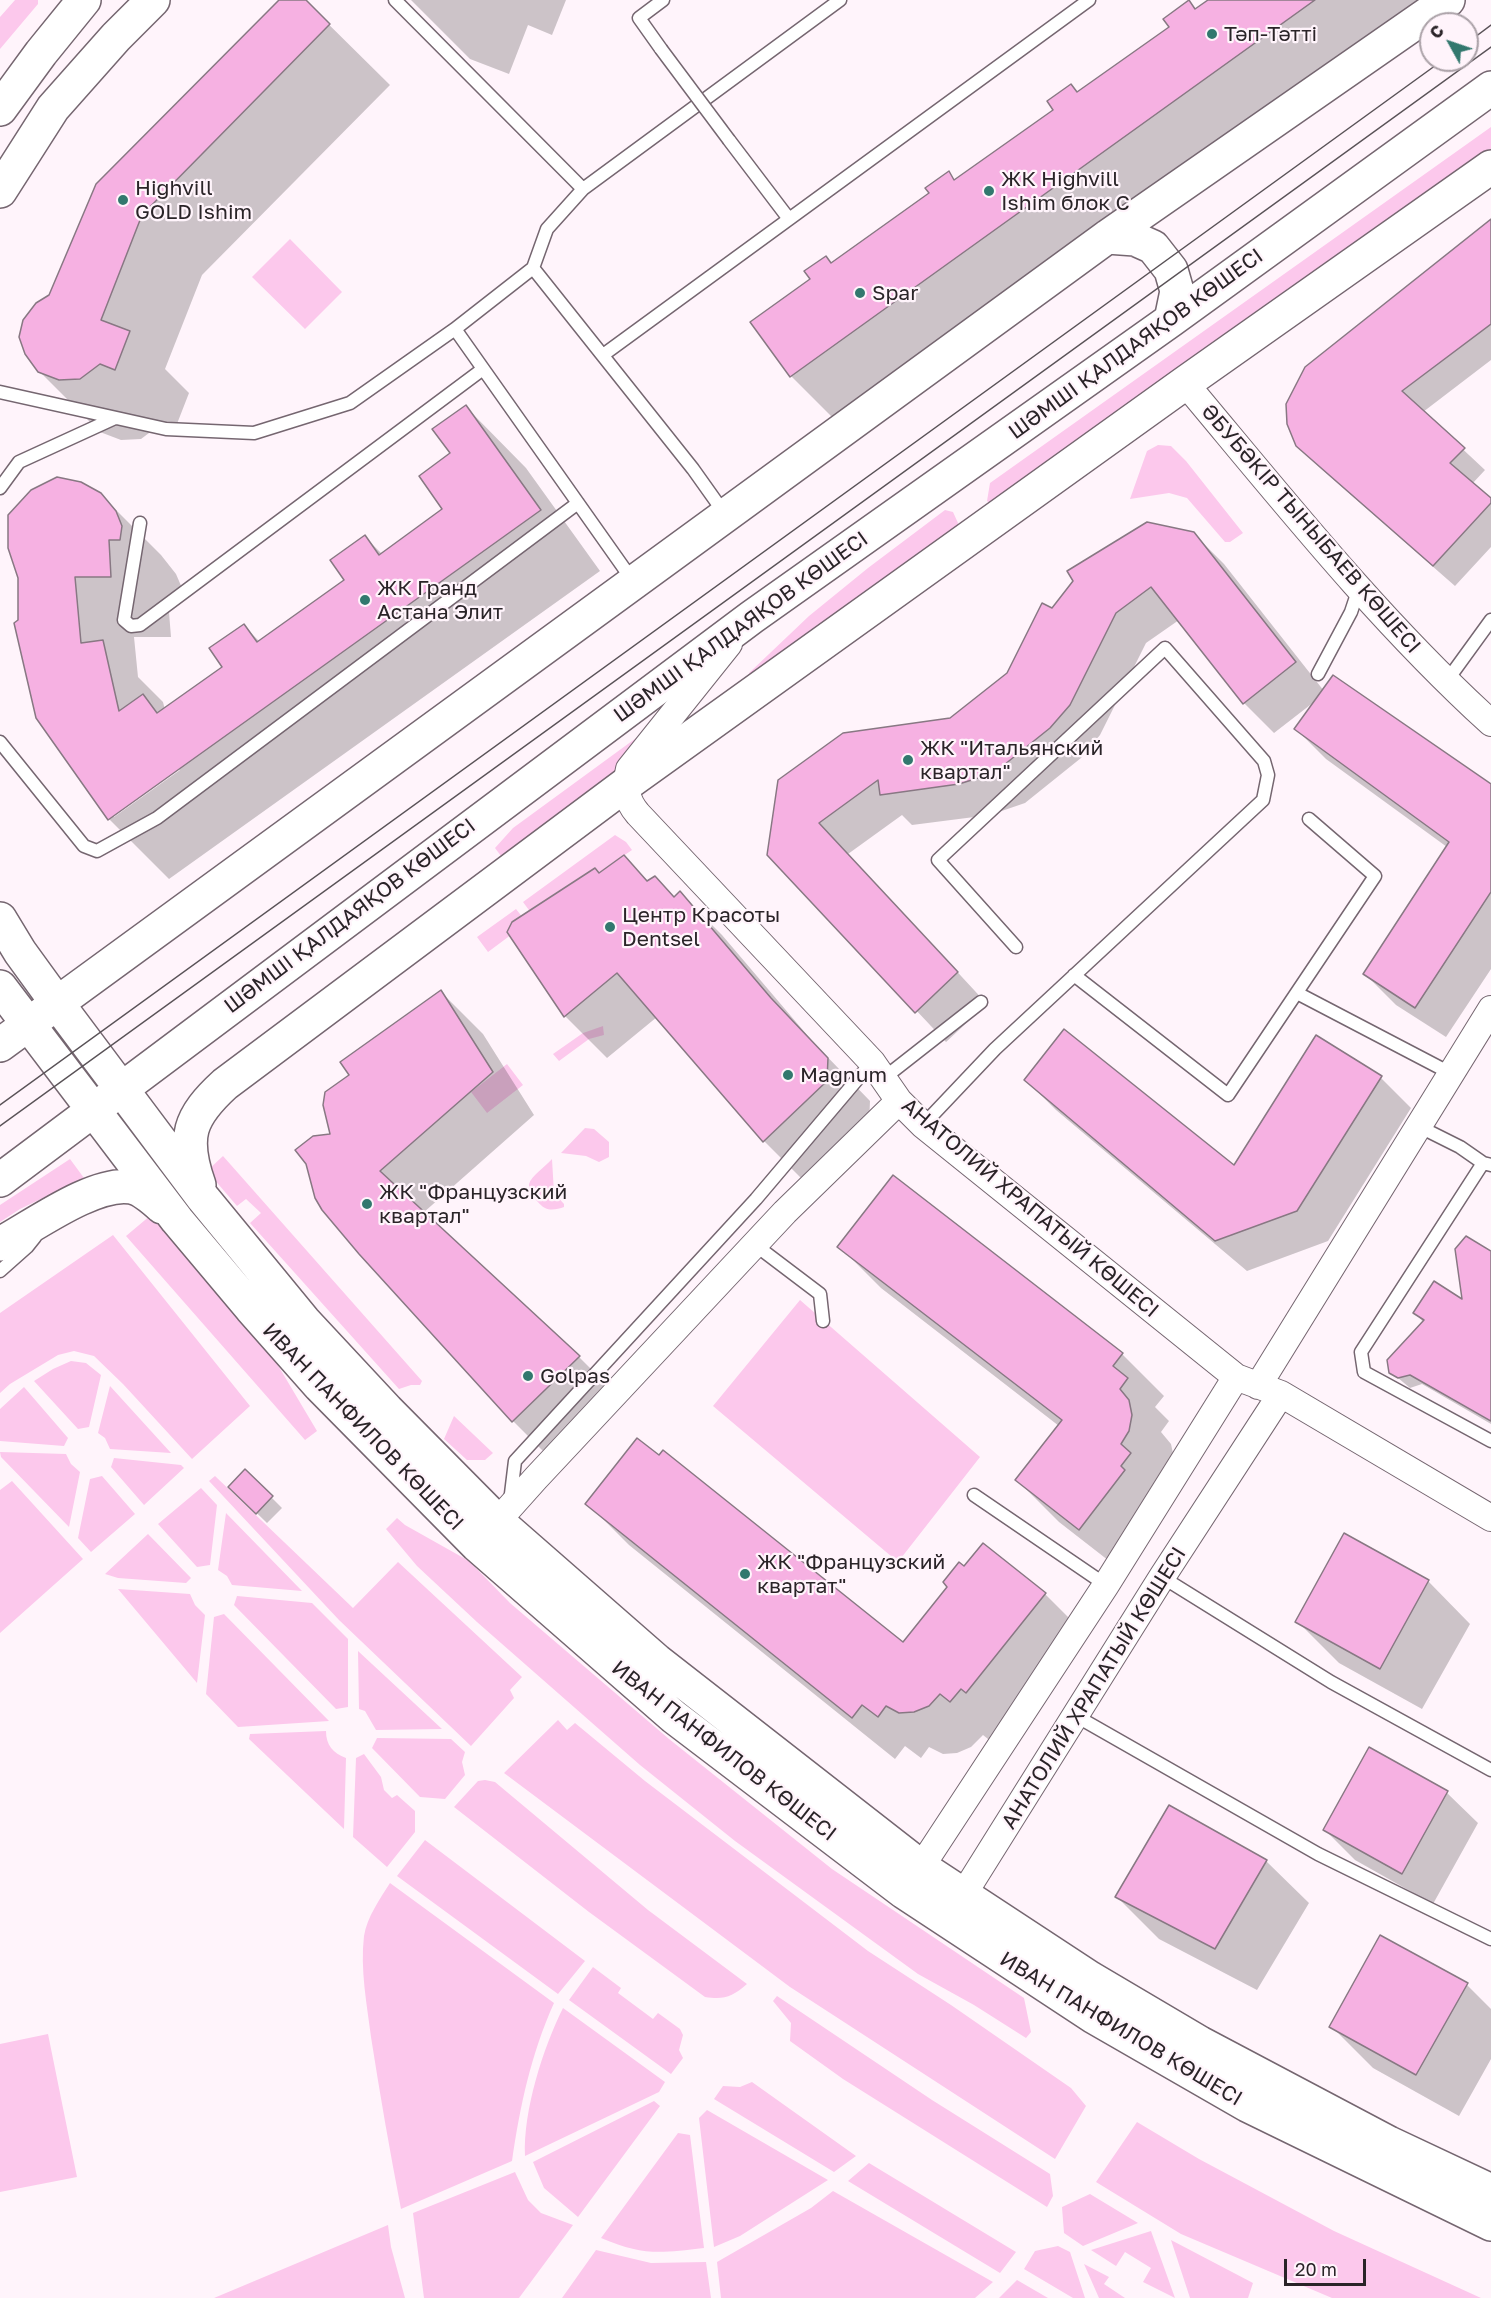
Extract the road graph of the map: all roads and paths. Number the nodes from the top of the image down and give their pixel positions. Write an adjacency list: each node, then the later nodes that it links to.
1 (84, 0): 9 (street)
2 (153, 0): 12 (street)
3 (395, 0): 11 (lane)
4 (663, 0): 13 (lane, bridge)
5 (840, 0): 11 (lane)
6 (1089, 0): 13 (lane)
7 (1448, 0): 14 (street)
8 (1491, 88): 16 (street, ШӘМШІ ҚАЛДАЯҚОВ КӨШЕСІ)
9 (0, 109)
10 (1491, 167): 20 (street)
11 (583, 189): 15 (lane)
12 (0, 191)
13 (789, 219): 18 (lane)
14 (1107, 237): 16 (street); 25 (street)
15 (533, 268): 17 (lane); 18 (lane)
16 (1171, 320): 29 (street, ШӘМШІ ҚАЛДАЯҚОВ КӨШЕСІ)
17 (455, 329): 19 (lane); 22 (lane)
18 (603, 355): 25 (lane)
19 (483, 369): 24 (lane); 26 (lane)
20 (1185, 383): 27 (street, ӘБУБӘКІР ТЫНЫБАЕВ КӨШЕСІ); 35 (street)
21 (0, 392): 22 (lane)
22 (116, 418): 23 (lane)
23 (0, 488)
24 (578, 502): 28 (lane); 34 (lane)
25 (726, 515): 28 (street)
26 (140, 523)
27 (1352, 582): 31 (lane); 32 (street, ӘБУБӘКІР ТЫНЫБАЕВ КӨШЕСІ)
28 (634, 583): 43 (street)
29 (752, 617): 35 (street); 49 (street, ШӘМШІ ҚАЛДАЯҚОВ КӨШЕСІ)
30 (1491, 620): 32 (lane)
31 (1318, 674)
32 (1446, 682): 33 (street, ӘБУБӘКІР ТЫНЫБАЕВ КӨШЕСІ)
33 (1491, 723)
34 (0, 742)
35 (625, 785): 47 (street, АНАТОЛИЙ ХРАПАТЫЙ КӨШЕСІ); 56 (street)
36 (1310, 819): 41 (lane)
37 (0, 919): 43 (street, ИВАН ПАНФИЛОВ КӨШЕСІ)
38 (1016, 947): 39 (lane)
39 (1074, 975): 41 (lane); 52 (lane)
40 (0, 987): 45 (street, ИВАН ПАНФИЛОВ КӨШЕСІ)
41 (1297, 993): 48 (lane)
42 (981, 1002): 47 (lane)
43 (57, 1003): 45 (street); 49 (street, ИВАН ПАНФИЛОВ КӨШЕСІ)
44 (1491, 1009): 48 (street)
45 (28, 1025): 46 (street); 51 (street, ИВАН ПАНФИЛОВ КӨШЕСІ)
46 (0, 1045)
47 (878, 1070): 50 (street, АНАТОЛИЙ ХРАПАТЫЙ КӨШЕСІ); 67 (lane)
48 (1452, 1074): 53 (street)
49 (121, 1088): 51 (street, ШӘМШІ ҚАЛДАЯҚОВ КӨШЕСІ); 56 (street, ИВАН ПАНФИЛОВ КӨШЕСІ)
50 (899, 1101): 52 (street, АНАТОЛИЙ ХРАПАТЫЙ КӨШЕСІ); 60 (street)
51 (92, 1110): 55 (street, ШӘМШІ ҚАЛДАЯҚОВ КӨШЕСІ); 58 (street, ИВАН ПАНФИЛОВ КӨШЕСІ)
52 (923, 1125): 63 (street, АНАТОЛИЙ ХРАПАТЫЙ КӨШЕСІ)
53 (1418, 1126): 54 (lane); 63 (street)
54 (1487, 1164): 64 (lane)
55 (0, 1180)
56 (203, 1198): 67 (street, ИВАН ПАНФИЛОВ КӨШЕСІ)
57 (50, 1216): 58 (street); 59 (street); 61 (lane)
58 (177, 1220): 67 (street, ИВАН ПАНФИЛОВ КӨШЕСІ)
59 (0, 1244)
60 (754, 1244): 62 (lane); 67 (street)
61 (0, 1271)
62 (823, 1321)
63 (1258, 1386): 66 (street, АНАТОЛИЙ ХРАПАТЫЙ КӨШЕСІ); 68 (street, АНАТОЛИЙ ХРАПАТЫЙ КӨШЕСІ); 69 (street)
64 (1491, 1441)
65 (974, 1495): 69 (lane)
66 (1491, 1518)
67 (495, 1524): 72 (street, ИВАН ПАНФИЛОВ КӨШЕСІ)
68 (1162, 1577): 70 (street, АНАТОЛИЙ ХРАПАТЫЙ КӨШЕСІ); 71 (lane)
69 (1106, 1585): 72 (street)
70 (1076, 1716): 73 (street, АНАТОЛИЙ ХРАПАТЫЙ КӨШЕСІ); 74 (lane)
71 (1491, 1770)
72 (913, 1880): 73 (street, ИВАН ПАНФИЛОВ КӨШЕСІ)
73 (954, 1908): 75 (street, ИВАН ПАНФИЛОВ КӨШЕСІ); 76 (street, ИВАН ПАНФИЛОВ КӨШЕСІ)
74 (1491, 1939)
75 (1491, 2191)
76 (1491, 2224)

